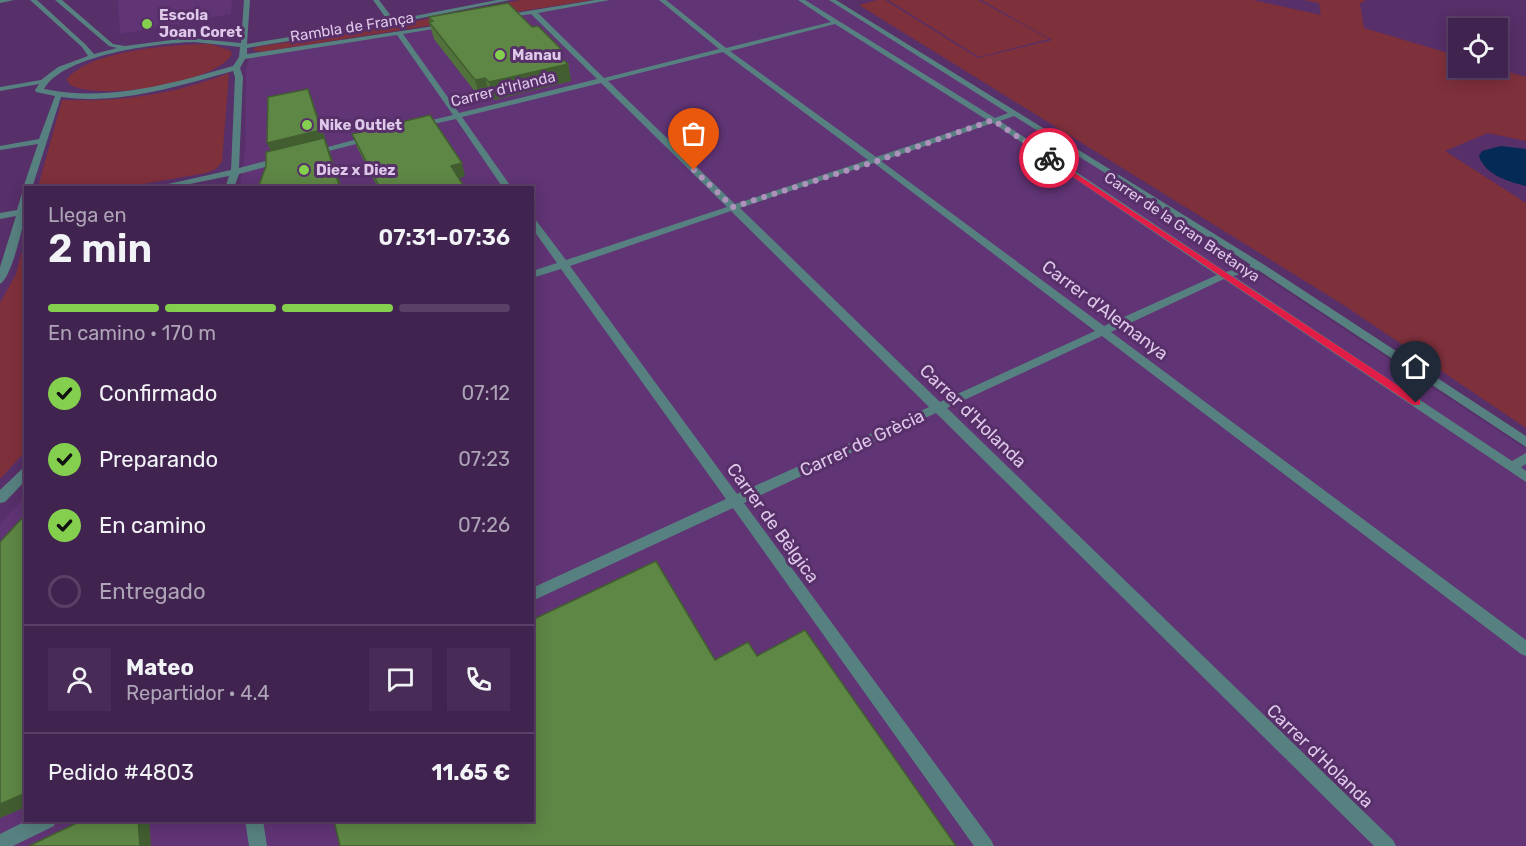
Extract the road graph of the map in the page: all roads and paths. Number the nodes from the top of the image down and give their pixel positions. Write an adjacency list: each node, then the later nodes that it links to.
1 (11, 0): 11 (street)
2 (33, 0): 22 (street)
3 (58, 0): 20 (street)
4 (247, 0): 19 (street)
5 (376, 0): 15 (street)
6 (507, 0): 15 (street, Rambla de França)
7 (607, 0): 12 (street)
8 (662, 0): 21 (street, Carrer d'Alemanya)
9 (801, 0): 16 (street, Carrer de la Gran Bretanya)
10 (832, 0): 13 (street, Carrer de la Gran Bretanya)
11 (0, 1)
12 (533, 12): 14 (street); 25 (street, Carrer d'Holanda)
13 (859, 17): 16 (street, Carrer d'Irlanda); 30 (street, Carrer de la Gran Bretanya)
14 (494, 18)
15 (392, 22): 19 (street, Rambla de França)
16 (834, 22): 21 (street, Carrer d'Irlanda); 32 (street, Carrer de la Gran Bretanya)
17 (450, 25): 18 (street, Rambla de França)
18 (399, 33): 23 (street, Rambla de França); 31 (street)
19 (243, 46): 20 (street, Rambla de França); 23 (street)
20 (124, 49): 22 (street, Rambla de França)
21 (723, 49): 25 (street, Carrer d'Irlanda); 39 (street, Carrer d'Alemanya)
22 (92, 57): 26 (street, Rambla de França)
23 (243, 57): 24 (street)
24 (236, 68): 29 (street); 40 (street)
25 (600, 80): 31 (street, Carrer d'Irlanda); 45 (street, Carrer d'Holanda)
26 (40, 86): 27 (street); 28 (street); 29 (street)
27 (0, 88)
28 (0, 96)
29 (58, 96): 35 (street)
30 (1016, 114): 32 (street); 50 (street, Carrer de la Gran Bretanya)
31 (457, 116): 33 (street, Carrer d'Irlanda); 44 (street)
32 (993, 120): 39 (street); 52 (street, Carrer de la Gran Bretanya)
33 (411, 127)
34 (376, 136): 37 (street)
35 (42, 141): 36 (street); 41 (street)
36 (0, 148)
37 (307, 154)
38 (296, 157): 40 (street)
39 (877, 161): 45 (street); 54 (street, Carrer d'Alemanya)
40 (235, 172): 42 (street); 43 (street)
41 (28, 186)
42 (164, 186)
43 (230, 186)
44 (507, 186)
45 (733, 207): 49 (street); 55 (street, Carrer d'Holanda)
46 (23, 211): 47 (street); 53 (street)
47 (0, 216)
48 (534, 224): 49 (street, Carrer de Bèlgica)
49 (564, 266): 51 (street); 62 (street, Carrer de Bèlgica)
50 (1260, 266): 52 (street, Carrer de Grècia); 56 (street, Carrer de la Gran Bretanya)
51 (534, 274)
52 (1225, 275): 54 (street, Carrer de Grècia); 58 (street, Carrer de la Gran Bretanya)
53 (0, 281)
54 (1103, 331): 55 (street, Carrer de Grècia); 64 (street, Carrer d'Alemanya)
55 (938, 408): 62 (street, Carrer de Grècia); 70 (street, Carrer d'Holanda)
56 (1526, 442)
57 (1526, 458): 58 (street)
58 (1512, 467): 60 (street, Carrer de la Gran Bretanya)
59 (24, 474): 61 (street)
60 (1526, 477)
61 (0, 498)
62 (735, 502): 63 (street, Carrer de Grècia); 69 (street, Carrer de Bèlgica)
63 (534, 595)
64 (1526, 649)
65 (44, 822): 67 (street)
66 (254, 822): 68 (street)
67 (0, 843)
68 (258, 846)
69 (985, 846)
70 (1388, 846)

